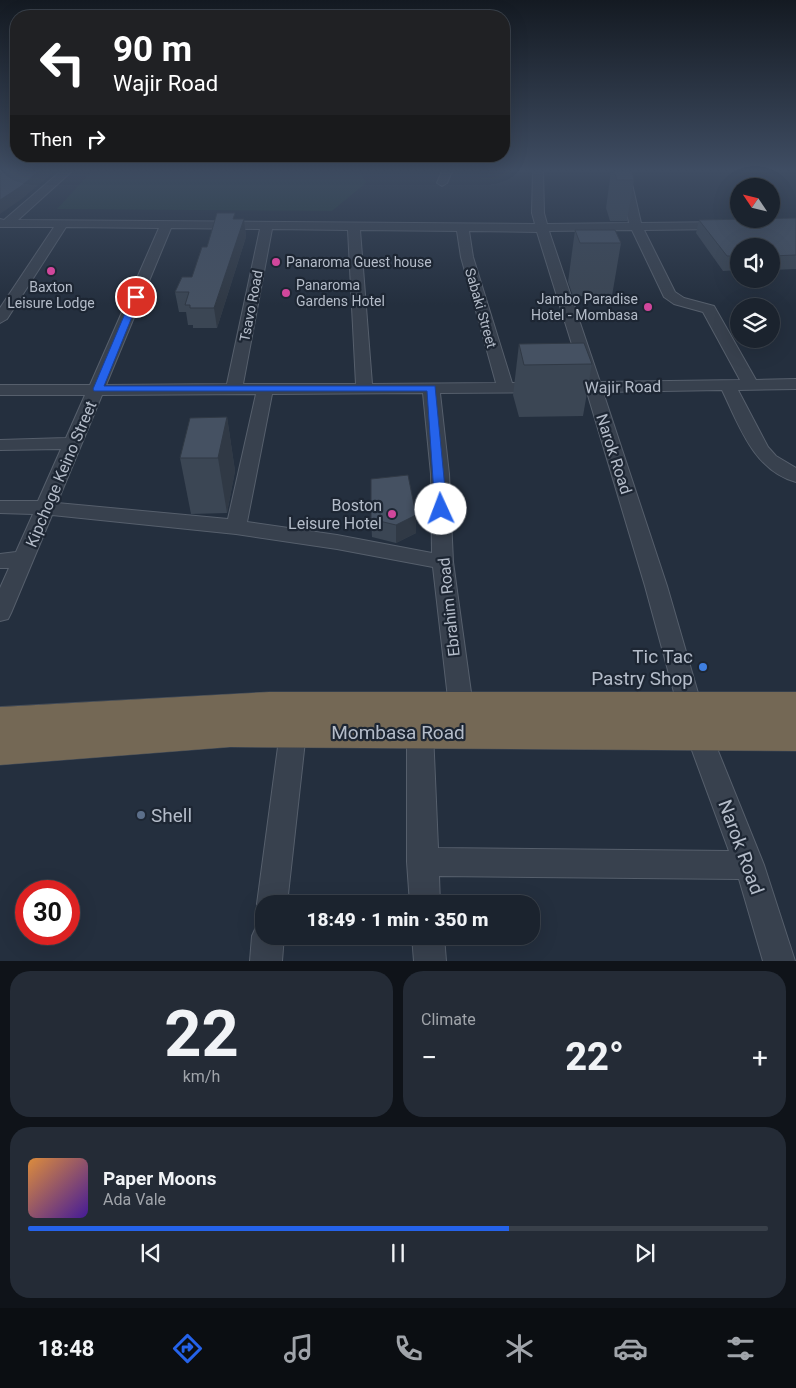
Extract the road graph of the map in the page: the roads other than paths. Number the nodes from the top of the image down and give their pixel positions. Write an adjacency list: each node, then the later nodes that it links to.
1 (539, 216): 11 (street, Narok Road)
2 (634, 216): 10 (street)
3 (3, 223): 4 (street)
4 (62, 223): 5 (street); 12 (street)
5 (166, 224): 6 (street); 22 (street, Kipchoge Keino Street)
6 (267, 224): 7 (street); 16 (street, Tsavo Road)
7 (354, 224): 9 (street); 18 (street)
8 (730, 225): 10 (street)
9 (462, 226): 11 (street); 20 (street, Sabaki Street)
10 (636, 226): 11 (street); 14 (street)
11 (542, 228): 21 (street, Narok Road)
12 (0, 319)
13 (726, 384): 14 (street, Wajir Road); 21 (street, Wajir Road); 26 (street)
14 (750, 384): 15 (street, Wajir Road)
15 (796, 384)
16 (234, 388): 17 (street, Wajir Road); 22 (street, Wajir Road)
17 (265, 388): 18 (street, Wajir Road); 29 (street)
18 (364, 388): 19 (street, Wajir Road)
19 (431, 388): 20 (street, Wajir Road); 32 (street, Ebrahim Road)
20 (505, 388): 21 (street, Wajir Road)
21 (593, 388): 37 (street, Narok Road)
22 (98, 389): 23 (street, Wajir Road); 24 (street, Kipchoge Keino Street)
23 (0, 390)
24 (72, 443): 25 (street); 28 (street, Kipchoge Keino Street)
25 (0, 445)
26 (796, 476)
27 (0, 507): 28 (street)
28 (45, 508): 29 (street); 30 (street, Kipchoge Keino Street)
29 (236, 527): 32 (street)
30 (24, 559): 31 (street); 33 (street, Kipchoge Keino Street)
31 (0, 561)
32 (443, 562): 34 (street, Ebrahim Road)
33 (0, 613)
34 (460, 707): 36 (highway, Mombasa Road); 39 (highway, Mombasa Road)
35 (796, 707): 38 (highway, Mombasa Road)
36 (638, 721): 37 (highway, Mombasa Road); 41 (highway, Mombasa Road)
37 (694, 721): 38 (highway, Mombasa Road); 43 (street, Narok Road)
38 (771, 726)
39 (0, 731): 40 (highway, Mombasa Road)
40 (293, 732): 41 (highway, Mombasa Road); 44 (street)
41 (420, 732): 42 (street)
42 (422, 862): 43 (street); 45 (street)
43 (748, 865): 50 (street, Narok Road)
44 (273, 895)
45 (424, 895)
46 (267, 945): 48 (street)
47 (429, 945): 49 (street)
48 (266, 960)
49 (430, 960)
50 (779, 960)

